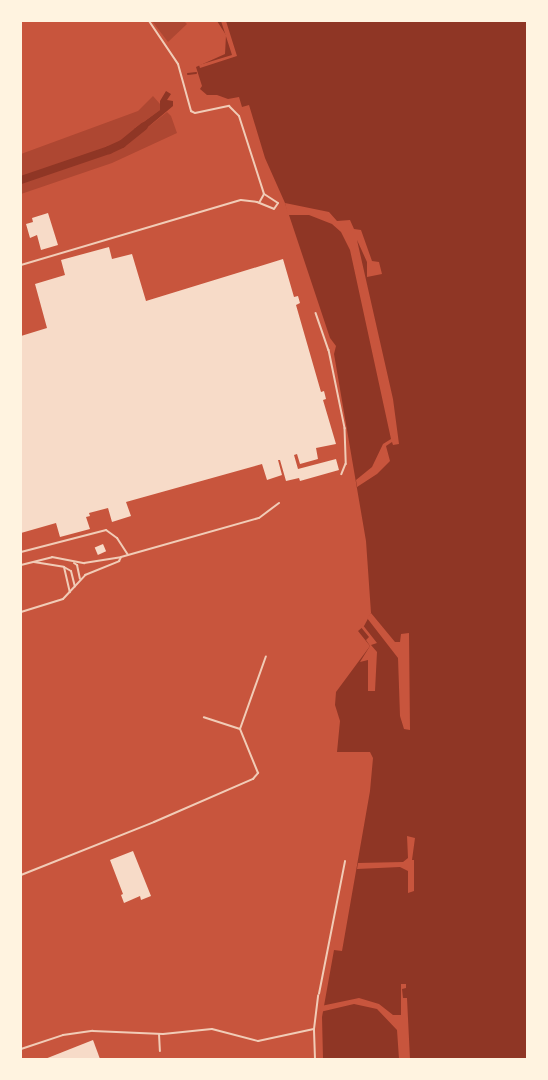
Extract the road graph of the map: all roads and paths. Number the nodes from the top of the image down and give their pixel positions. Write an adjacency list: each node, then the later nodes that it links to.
1 (148, 21): 2 (street)
2 (264, 194): 3 (street); 3 (street)
3 (259, 202): 4 (street)
4 (21, 265)
5 (316, 313): 6 (lane)
6 (342, 474)
7 (279, 503): 9 (street)
8 (21, 552): 9 (street)
9 (128, 555): 10 (street)
10 (121, 557): 12 (street); 15 (street)
11 (31, 562): 12 (street); 13 (street); 14 (street)
12 (73, 562): 15 (street)
13 (21, 565)
14 (64, 567): 16 (street); 17 (street)
15 (80, 579): 16 (street)
16 (75, 586): 17 (street)
17 (70, 592): 18 (street)
18 (21, 612)
19 (266, 656): 21 (street)
20 (204, 717): 21 (street)
21 (240, 729): 23 (street)
22 (345, 862): 24 (lane)
23 (21, 875)
24 (318, 995): 25 (street)
25 (314, 1029): 26 (street); 29 (street)
26 (159, 1034): 27 (street); 28 (street)
27 (21, 1048)
28 (160, 1051)
29 (315, 1059)

